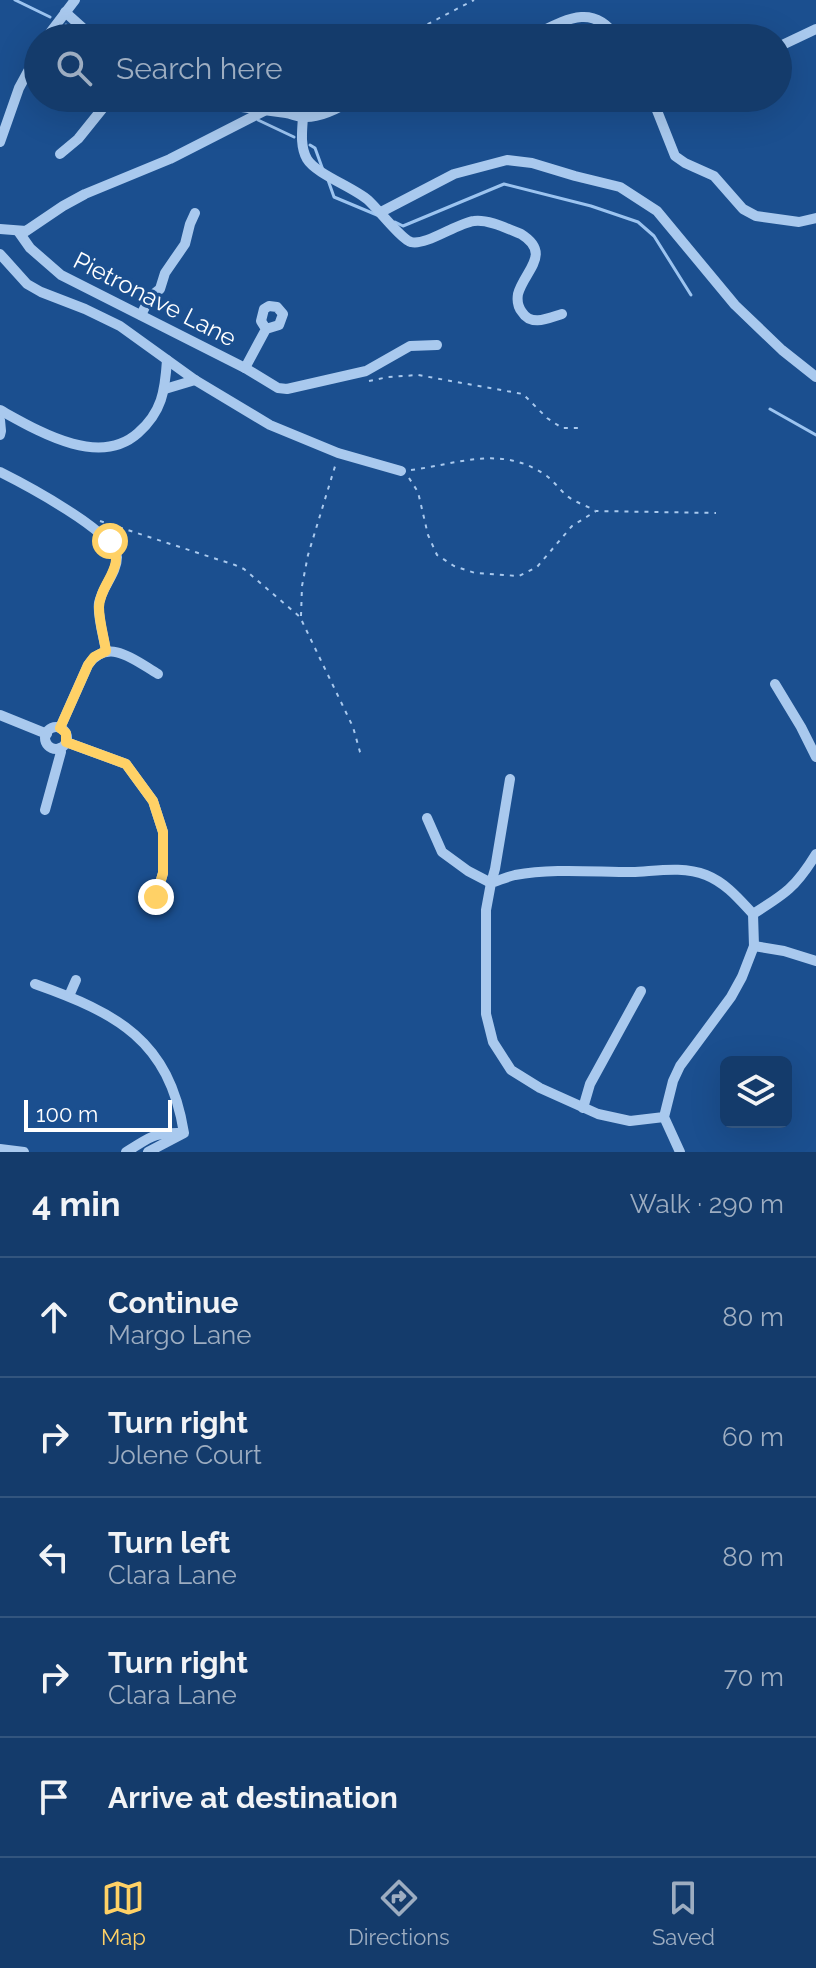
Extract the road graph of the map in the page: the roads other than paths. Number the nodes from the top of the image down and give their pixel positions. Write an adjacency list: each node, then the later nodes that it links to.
1 (75, 0): 2 (street)
2 (65, 12): 3 (street); 4 (street)
3 (56, 24)
4 (78, 24)
5 (555, 24): 6 (street)
6 (610, 24)
7 (816, 29): 8 (street)
8 (792, 40)
9 (24, 79): 16 (street)
10 (100, 112): 17 (street)
11 (262, 112): 22 (street)
12 (276, 112): 15 (street)
13 (329, 112): 15 (street)
14 (658, 112): 20 (street)
15 (303, 117): 18 (street)
16 (0, 142)
17 (60, 154)
18 (381, 212): 24 (street); 30 (street)
19 (195, 213): 25 (street)
20 (816, 218)
21 (0, 229): 22 (street)
22 (18, 231): 25 (street, Pietronave Lane)
23 (0, 254): 28 (street)
24 (562, 314)
25 (141, 315): 29 (street, Pietronave Lane)
26 (266, 329): 29 (street, Pietronave Lane)
27 (437, 345): 29 (street)
28 (167, 360): 31 (street); 32 (street)
29 (245, 368)
30 (816, 377)
31 (195, 380): 32 (street); 36 (street)
32 (165, 389): 33 (street)
33 (0, 410)
34 (0, 420): 35 (street)
35 (0, 435)
36 (401, 471)
37 (0, 472): 38 (street)
38 (106, 651): 39 (street); 42 (street)
39 (158, 674)
40 (775, 684): 45 (street)
41 (0, 715): 43 (street)
42 (60, 728): 43 (street); 44 (street)
43 (47, 734): 44 (street)
44 (63, 745): 47 (street); 51 (street)
45 (816, 757)
46 (510, 779): 50 (street)
47 (45, 810)
48 (427, 818): 50 (street)
49 (816, 854): 52 (street)
50 (491, 883): 52 (street); 59 (street)
51 (156, 897)
52 (753, 914): 53 (street)
53 (754, 946): 54 (street); 60 (street)
54 (816, 961)
55 (76, 980): 58 (street)
56 (35, 984): 58 (street)
57 (641, 991): 59 (street)
58 (69, 996): 61 (street)
59 (583, 1108): 60 (street)
60 (664, 1117): 66 (street)
61 (184, 1133): 64 (street); 65 (street)
62 (0, 1149): 63 (street)
63 (24, 1152)
64 (126, 1152)
65 (148, 1152)
66 (680, 1152)

